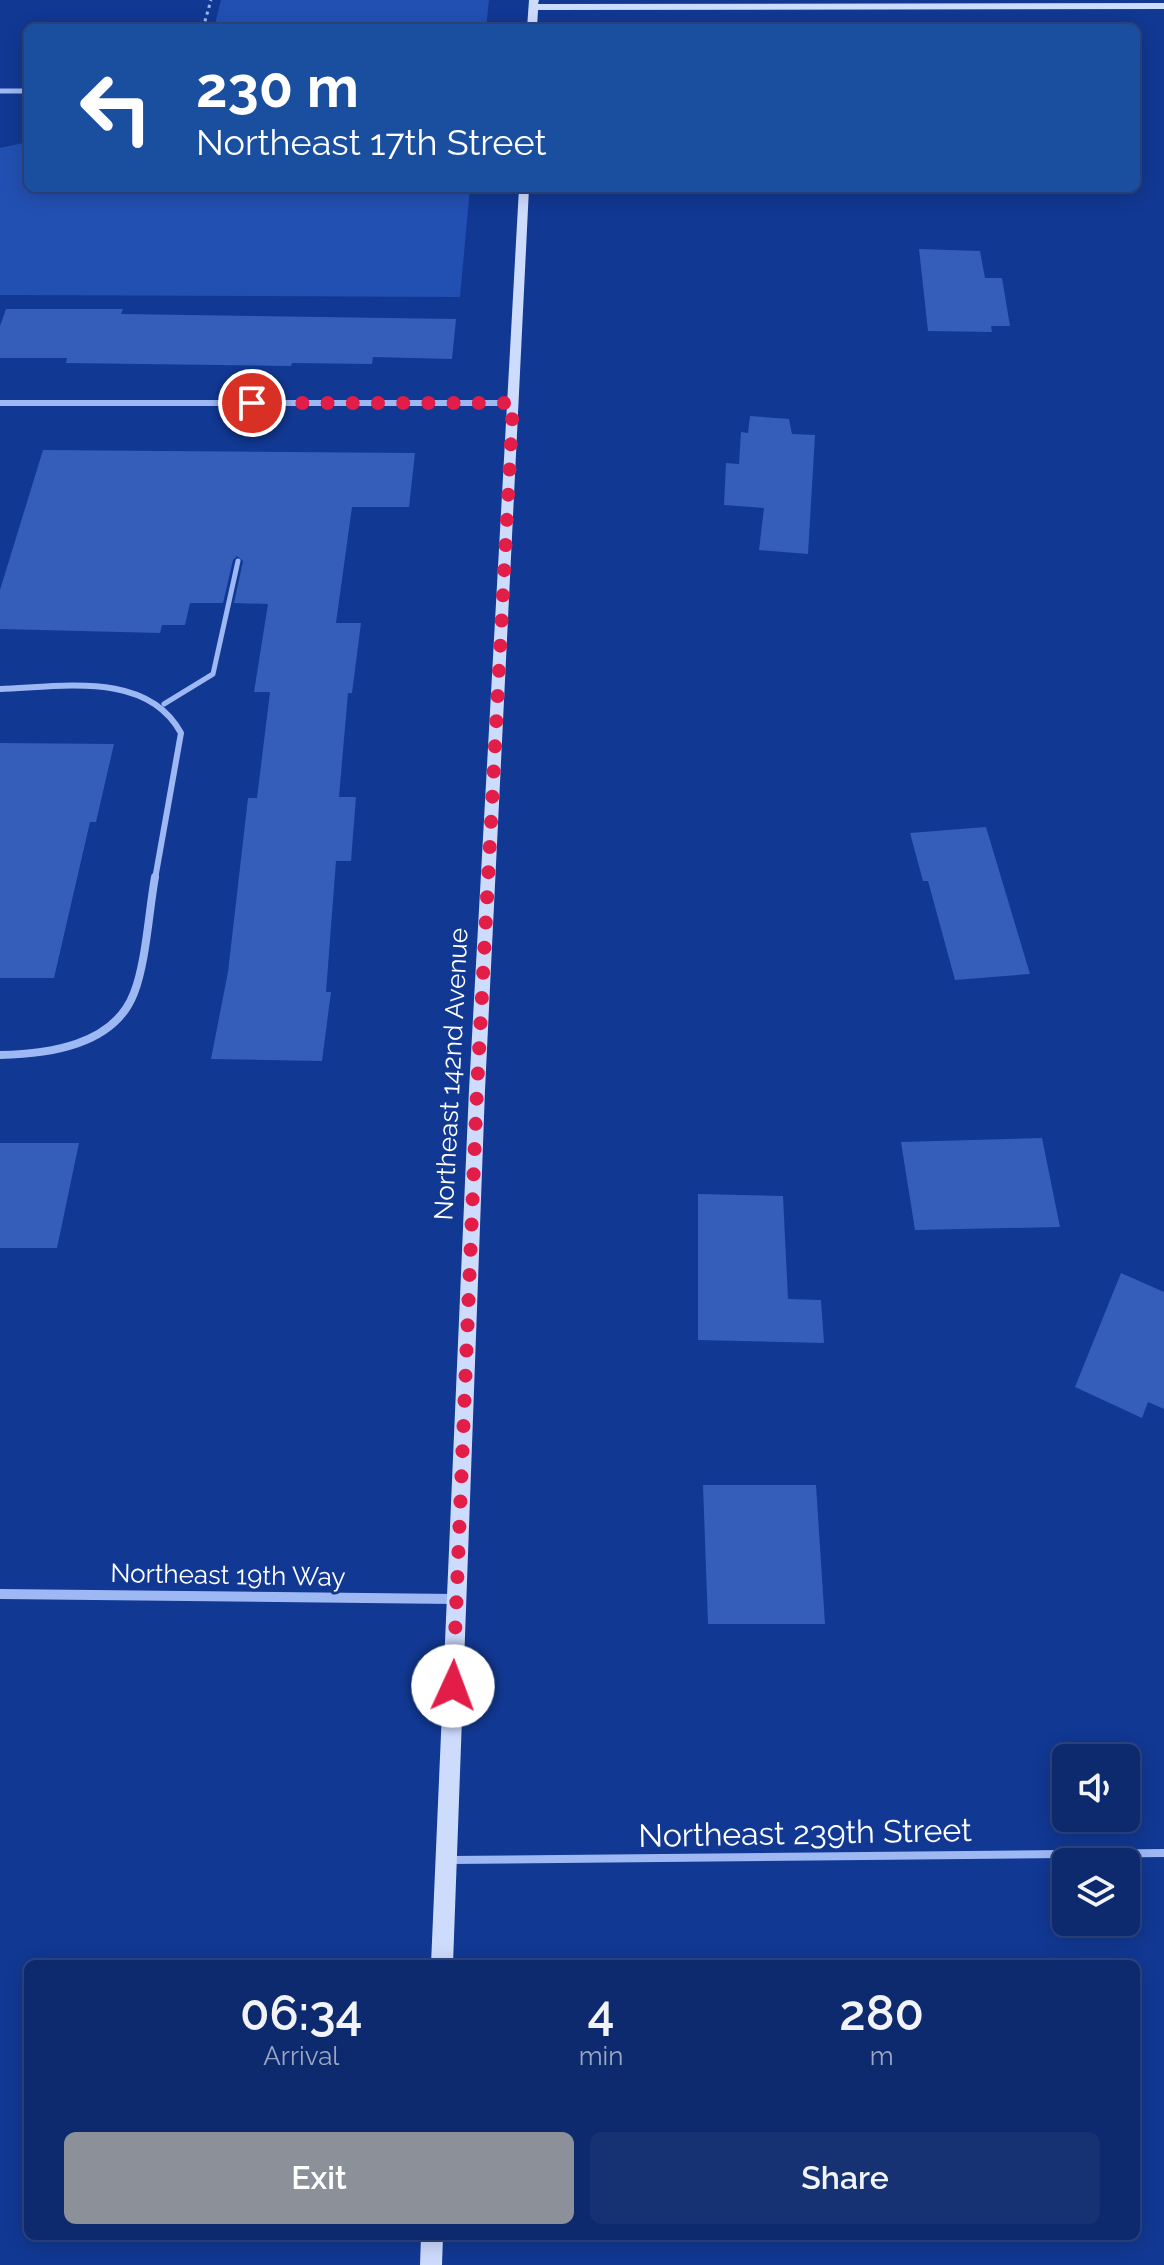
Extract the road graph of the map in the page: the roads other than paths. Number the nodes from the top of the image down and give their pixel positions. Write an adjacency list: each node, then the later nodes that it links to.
1 (1081, 3): 2 (main road); 3 (main road)
2 (534, 4): 4 (main road)
3 (1164, 6)
4 (532, 24)
5 (0, 91): 6 (street)
6 (24, 91)
7 (524, 192): 9 (main road, Northeast 142nd Avenue)
8 (0, 403): 9 (street)
9 (513, 403): 15 (main road, Northeast 142nd Avenue)
10 (238, 561): 12 (lane)
11 (0, 689): 12 (street)
12 (164, 704): 13 (street)
13 (0, 1055)
14 (0, 1594): 15 (street, Northeast 19th Way)
15 (456, 1599): 17 (main road, Northeast 142nd Avenue)
16 (1164, 1853): 17 (lane, Northeast 239th Street)
17 (446, 1860): 18 (main road, Northeast 142nd Avenue)
18 (442, 1960)
19 (432, 2240): 20 (main road)
20 (431, 2265)

